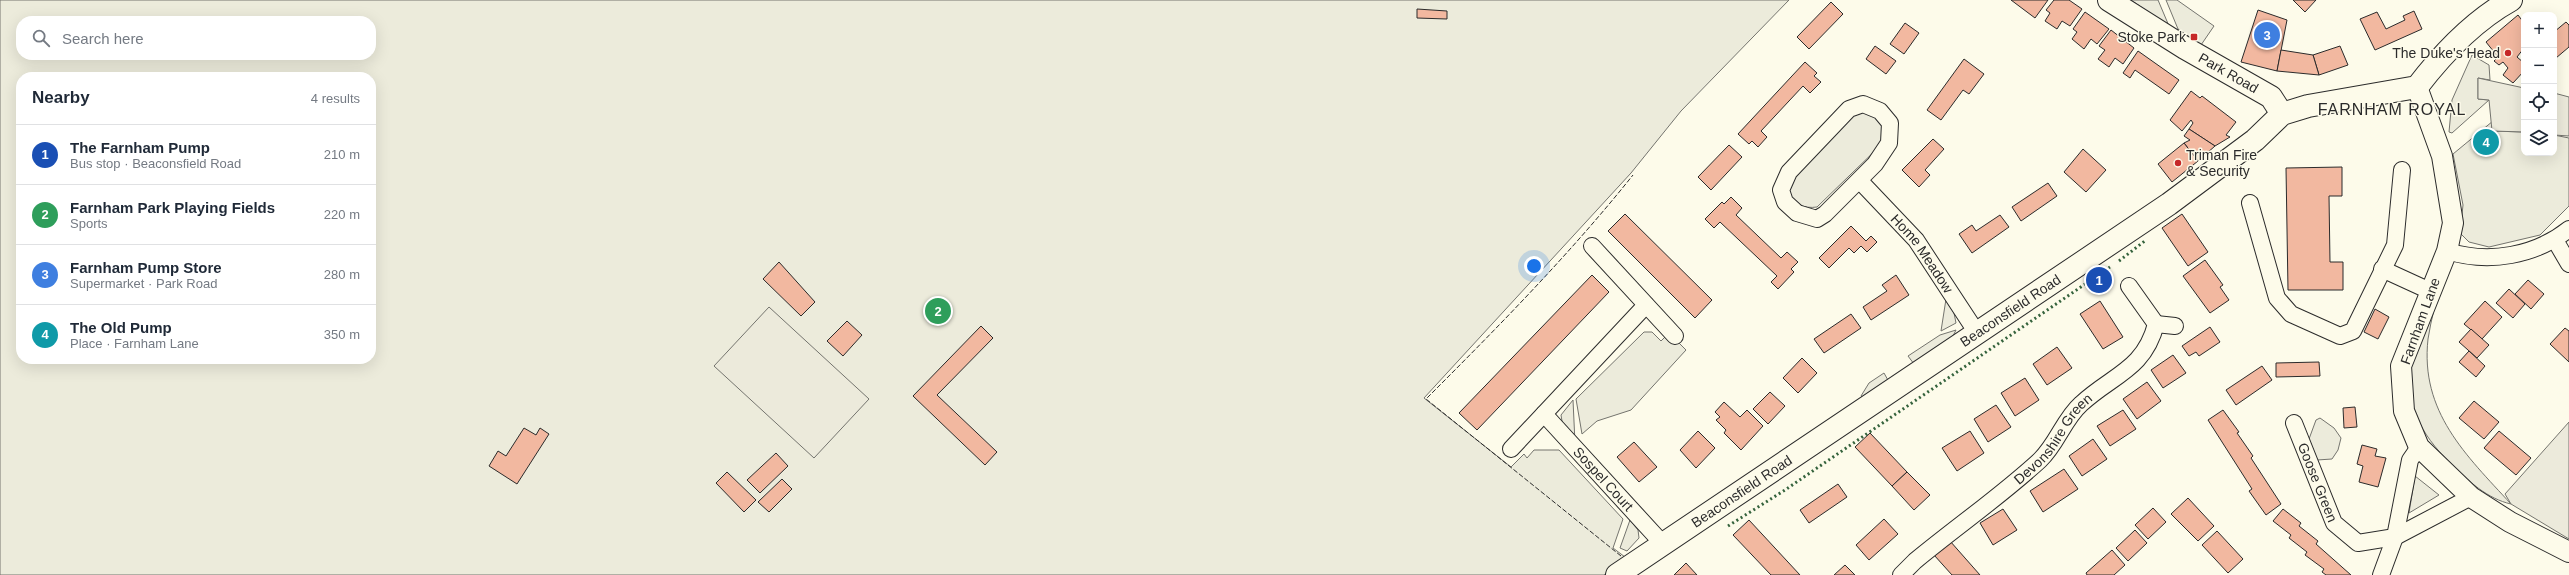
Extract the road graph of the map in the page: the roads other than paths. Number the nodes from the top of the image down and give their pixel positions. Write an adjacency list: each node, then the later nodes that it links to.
1 (2109, 0): 4 (main road, Park Road)
2 (2511, 0): 3 (main road)
3 (2416, 87): 4 (main road, Beaconsfield Road); 11 (street, Farnham Lane)
4 (2282, 114): 19 (main road, Beaconsfield Road)
5 (2402, 170): 13 (street)
6 (1859, 180): 6 (street); 19 (street, Home Meadow)
7 (2250, 203): 13 (street)
8 (2569, 228): 9 (street)
9 (2555, 240): 11 (street); 12 (street)
10 (1592, 246): 16 (street)
11 (2447, 251): 15 (street, Farnham Lane)
12 (2569, 264)
13 (2382, 269): 15 (street)
14 (2129, 286): 17 (street)
15 (2430, 291): 23 (street, Farnham Lane)
16 (1646, 304): 20 (street); 21 (street)
17 (2156, 324): 18 (street); 30 (street, Devonshire Green)
18 (2175, 326)
19 (1977, 333): 27 (main road, Beaconsfield Road)
20 (1675, 336)
21 (1544, 414): 24 (street); 27 (street, Sospel Court)
22 (2294, 423): 26 (street, Goose Green)
23 (2419, 447): 25 (street, Farnham Lane); 26 (street)
24 (1511, 449)
25 (2471, 497): 26 (street, Goose Green); 28 (street, Farnham Lane)
26 (2395, 537): 31 (street)
27 (1663, 544): 29 (main road, Beaconsfield Road)
28 (2569, 552)
29 (1617, 575)
30 (1901, 575)
31 (2382, 575)

